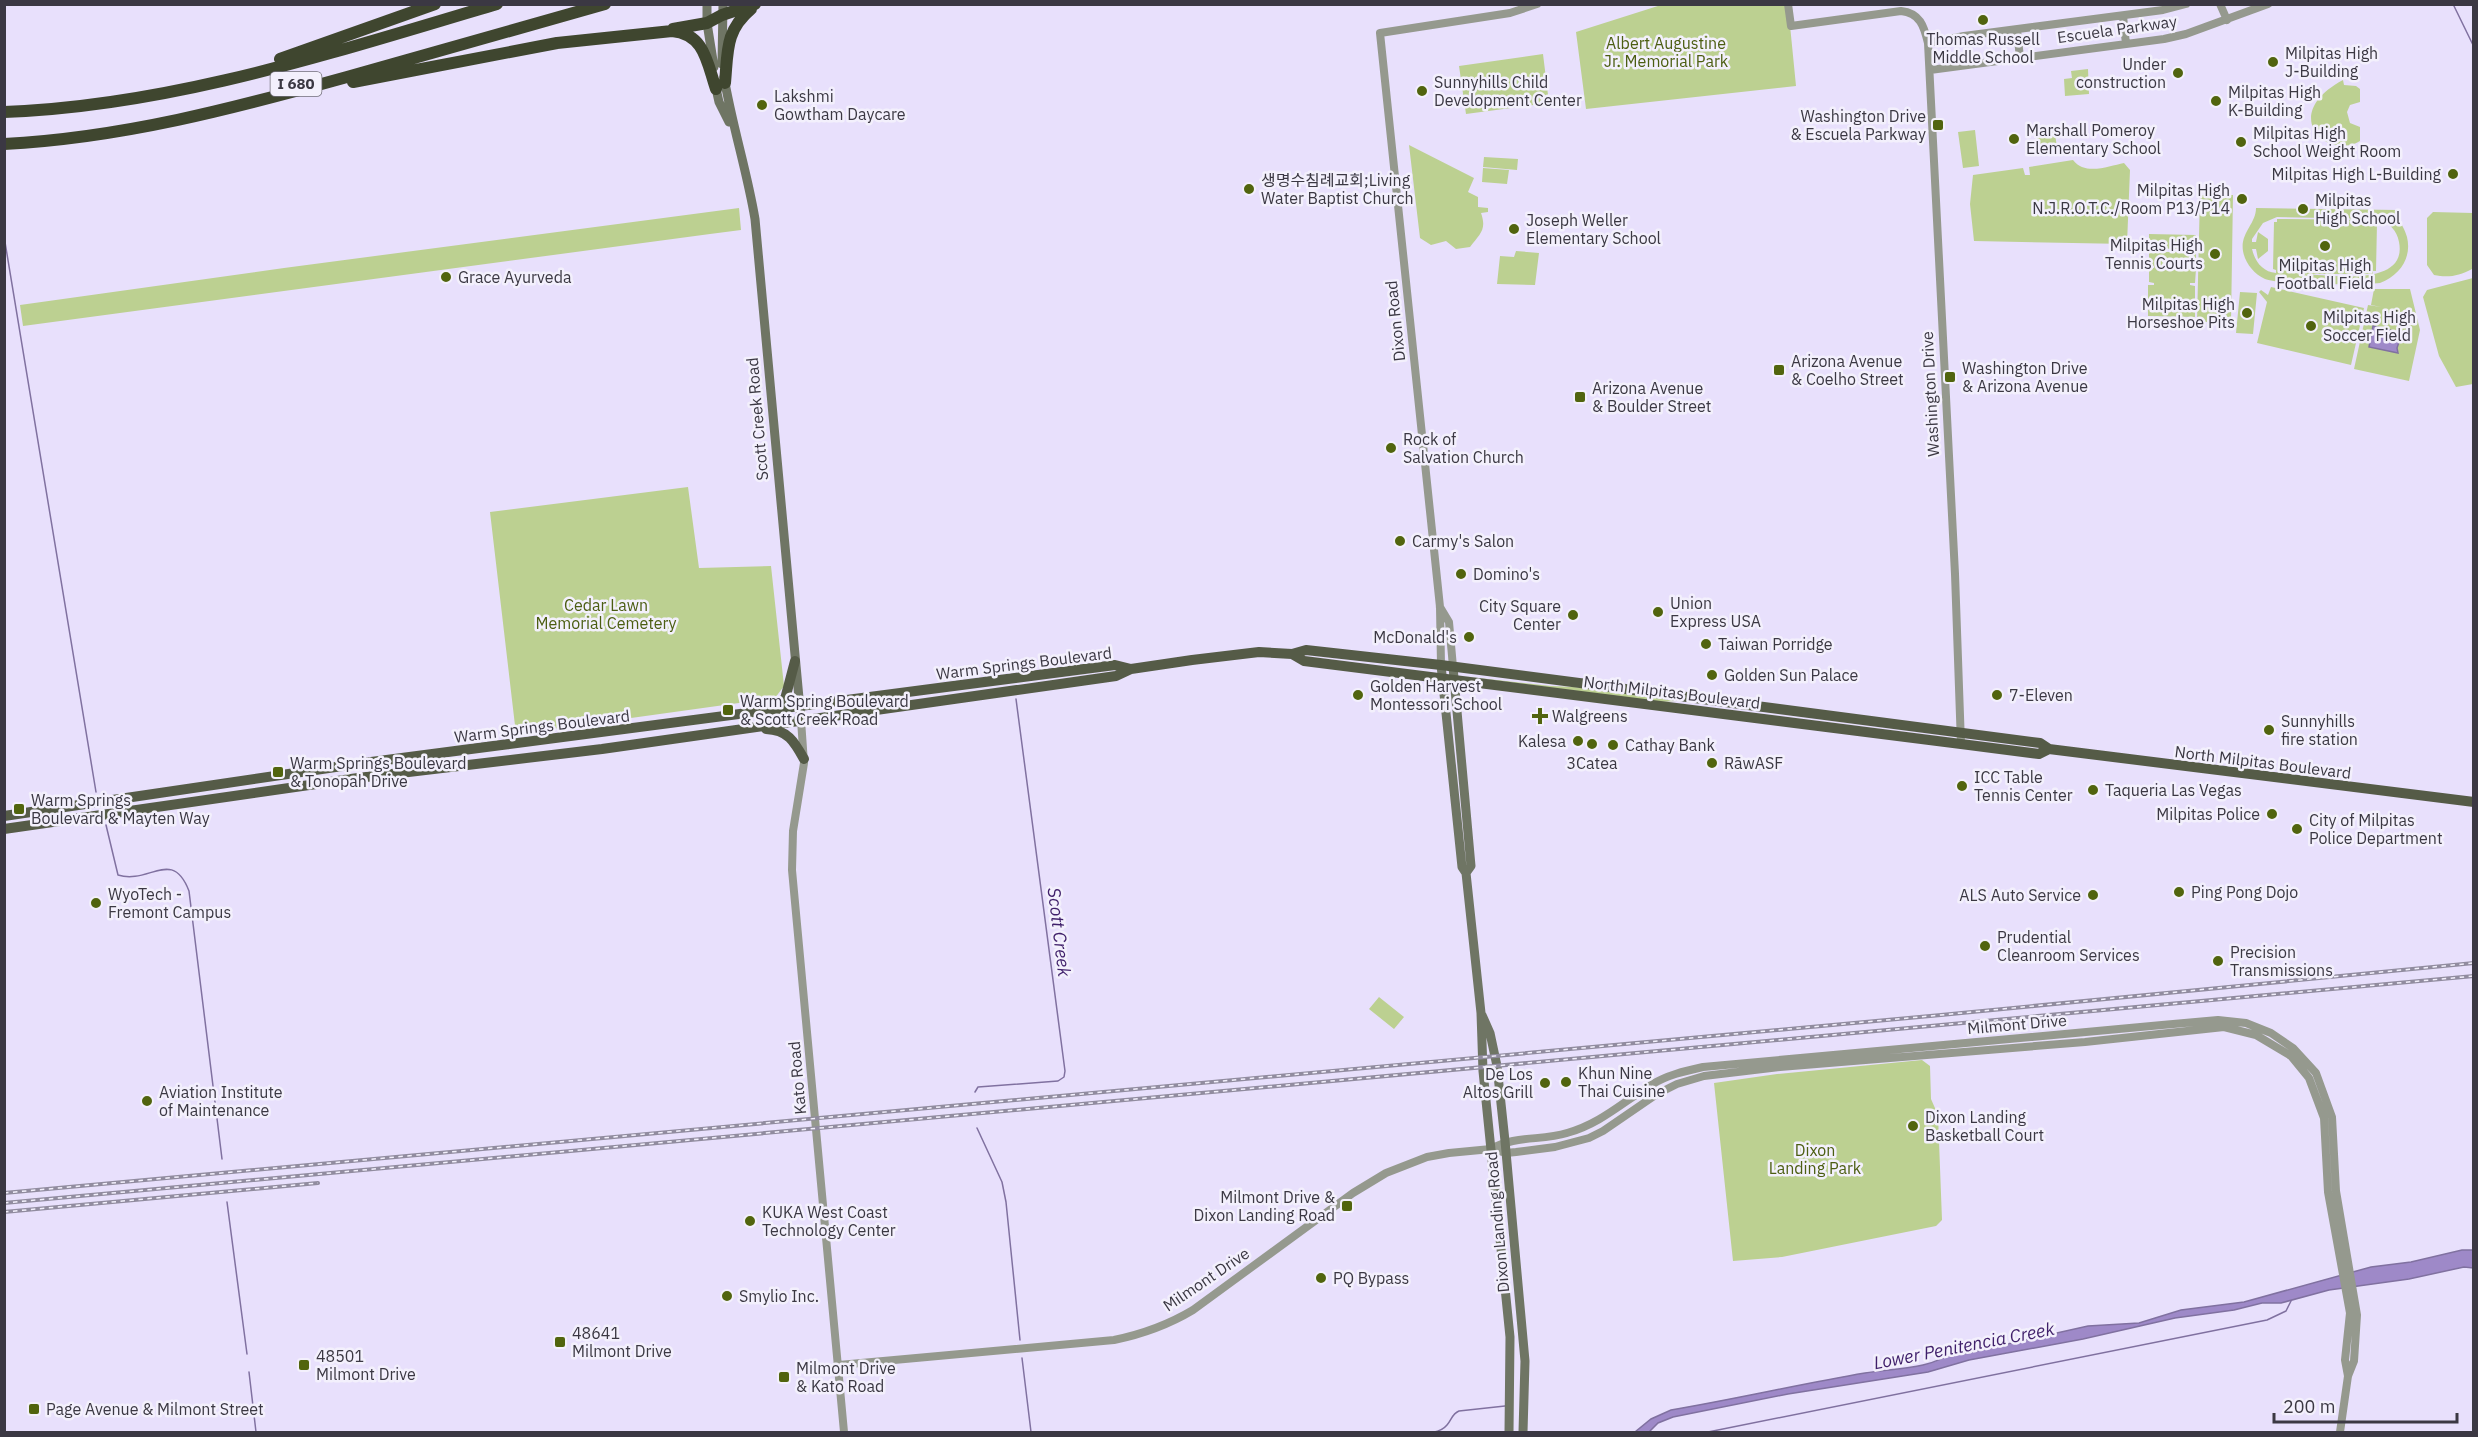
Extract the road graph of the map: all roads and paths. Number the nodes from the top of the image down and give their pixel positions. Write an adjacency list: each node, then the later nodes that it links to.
1 (435, 4): 24 (highway)
2 (497, 4): 24 (highway, I 680)
3 (582, 4): 26 (highway, I 680)
4 (605, 4): 23 (highway, I 680)
5 (707, 4): 15 (main road, Scott Creek Road)
6 (755, 4): 12 (highway); 22 (highway)
7 (1537, 4): 28 (street, Dixon Road)
8 (1788, 4): 18 (street, Washington Drive)
9 (2186, 4): 13 (street, Escuela Parkway)
10 (2220, 4): 14 (street)
11 (2268, 4): 14 (street, Escuela Parkway)
12 (723, 10): 15 (highway); 22 (main road, Scott Creek Road)
13 (2123, 16): 16 (street, Escuela Parkway); 19 (street)
14 (2227, 20): 19 (street, Escuela Parkway)
15 (707, 23): 17 (highway); 22 (main road, Scott Creek Road)
16 (2017, 30): 18 (street, Escuela Parkway); 20 (street)
17 (649, 33): 22 (highway); 23 (highway)
18 (1928, 43): 21 (street, Washington Drive)
19 (2126, 44): 20 (street, Escuela Parkway)
20 (2020, 58): 21 (street, Escuela Parkway)
21 (1930, 70): 43 (street, Washington Drive)
22 (720, 86): 30 (main road, Scott Creek Road)
23 (299, 90): 27 (highway, I 680)
24 (175, 91): 25 (highway, I 680)
25 (4, 112)
26 (4, 136)
27 (4, 144)
28 (1440, 607): 31 (street, Dixon Road); 32 (street, Dixon Road)
29 (1292, 654): 31 (main road, North Milpitas Boulevard); 33 (main road, North Milpitas Boulevard); 34 (main road, North Milpitas Boulevard)
30 (795, 661): 39 (main road, Scott Creek Road); 40 (main road)
31 (1441, 665): 32 (main road, North Milpitas Boulevard); 34 (main road, Dixon Road)
32 (1453, 667): 34 (main road, Dixon Landing Road); 43 (main road, North Milpitas Boulevard)
33 (1126, 668): 35 (main road, Warm Springs Boulevard); 36 (main road)
34 (1448, 678): 44 (main road, North Milpitas Boulevard); 52 (main road, Dixon Landing Road)
35 (998, 681): 36 (main road); 37 (main road, Warm Springs Boulevard)
36 (1077, 682): 38 (main road, Warm Springs Boulevard)
37 (982, 683): 38 (main road); 39 (main road, Warm Springs Boulevard)
38 (932, 703): 41 (main road, Warm Springs Boulevard)
39 (799, 706): 40 (main road, Warm Springs Boulevard); 41 (main road, Scott Creek Road)
40 (758, 712): 47 (main road, Warm Springs Boulevard)
41 (801, 720): 42 (main road, Warm Springs Boulevard); 46 (street, Kato Road)
42 (745, 728): 46 (main road); 48 (main road, Warm Springs Boulevard)
43 (1961, 732): 44 (street, Washington Drive); 45 (main road, North Milpitas Boulevard)
44 (1961, 744): 45 (main road, North Milpitas Boulevard)
45 (2049, 749): 49 (main road, North Milpitas Boulevard)
46 (804, 759): 57 (street, Kato Road)
47 (250, 780): 48 (main road); 50 (main road, Warm Springs Boulevard)
48 (196, 801): 51 (main road, Warm Springs Boulevard)
49 (2474, 802)
50 (4, 816)
51 (4, 829)
52 (1481, 1013): 53 (main road, Dixon Landing Road); 54 (main road, Dixon Landing Road)
53 (1505, 1141): 54 (street, Milmont Drive); 55 (main road, Dixon Landing Road); 56 (street, Milmont Drive)
54 (1491, 1149): 55 (street, Milmont Drive); 57 (street, Milmont Drive); 59 (main road, Dixon Landing Road)
55 (1506, 1154): 56 (street, Milmont Drive); 60 (main road, Dixon Landing Road)
56 (2344, 1261): 61 (street, Milmont Drive)
57 (839, 1365): 58 (street, Kato Road)
58 (844, 1432)
59 (1509, 1432)
60 (1523, 1432)
61 (2340, 1432)

